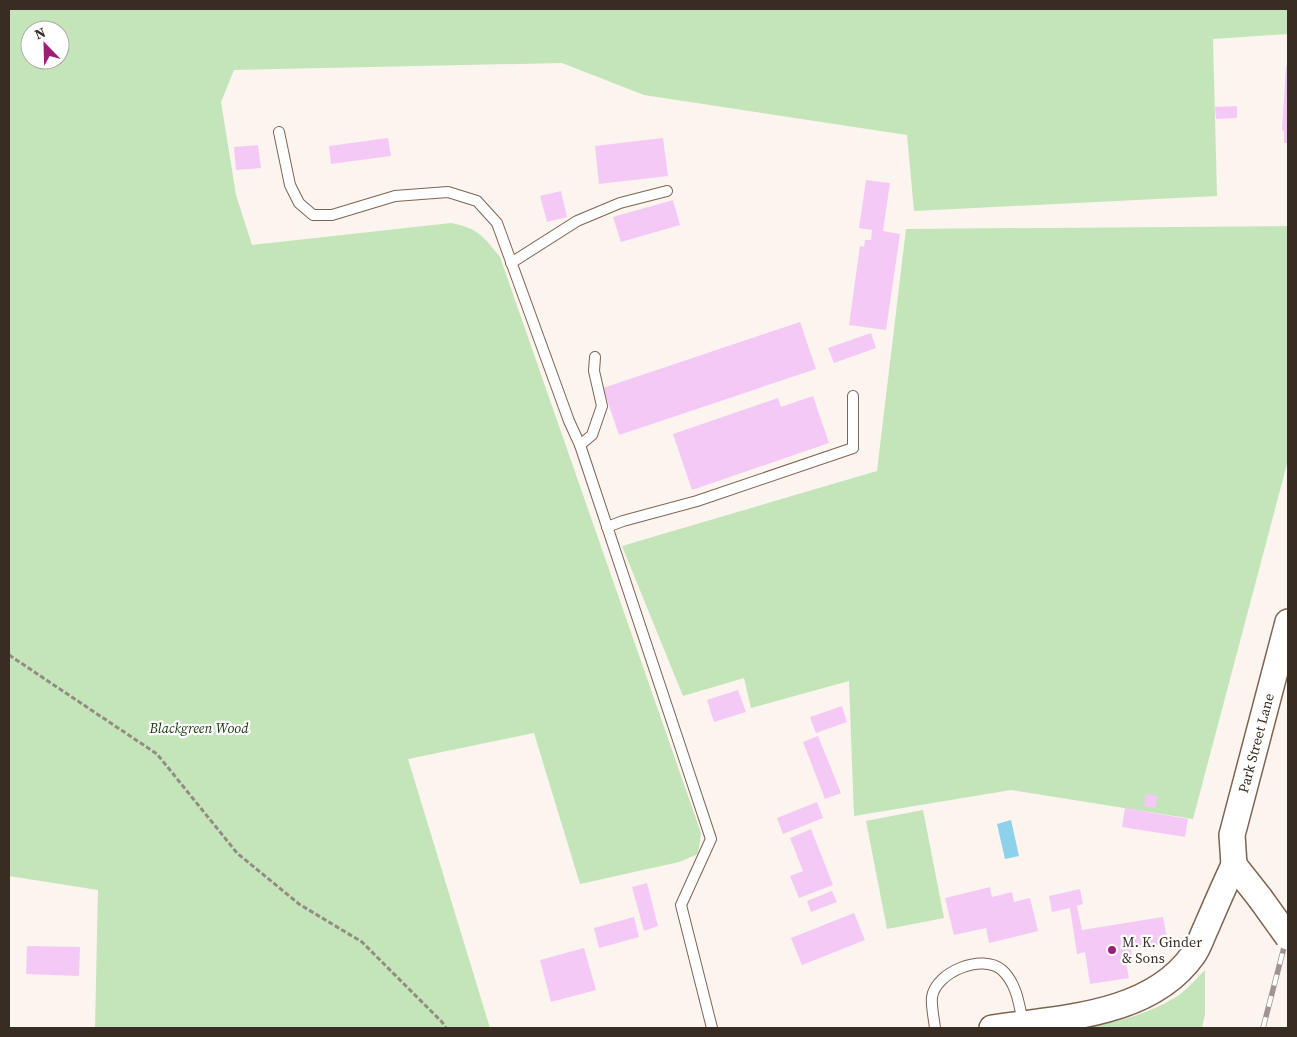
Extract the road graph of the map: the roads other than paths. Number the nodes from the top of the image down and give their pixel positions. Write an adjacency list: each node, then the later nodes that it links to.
1 (279, 132): 3 (lane)
2 (667, 191): 3 (lane)
3 (511, 263): 6 (lane)
4 (595, 357): 6 (lane)
5 (853, 396): 7 (lane)
6 (580, 446): 7 (lane)
7 (608, 527): 12 (lane)
8 (1288, 622): 9 (street, Park Street Lane)
9 (1234, 865): 10 (street, bridge); 11 (street)
10 (1288, 937)
11 (1022, 1023): 13 (lane); 14 (street)
12 (712, 1028)
13 (935, 1028)
14 (992, 1028)

